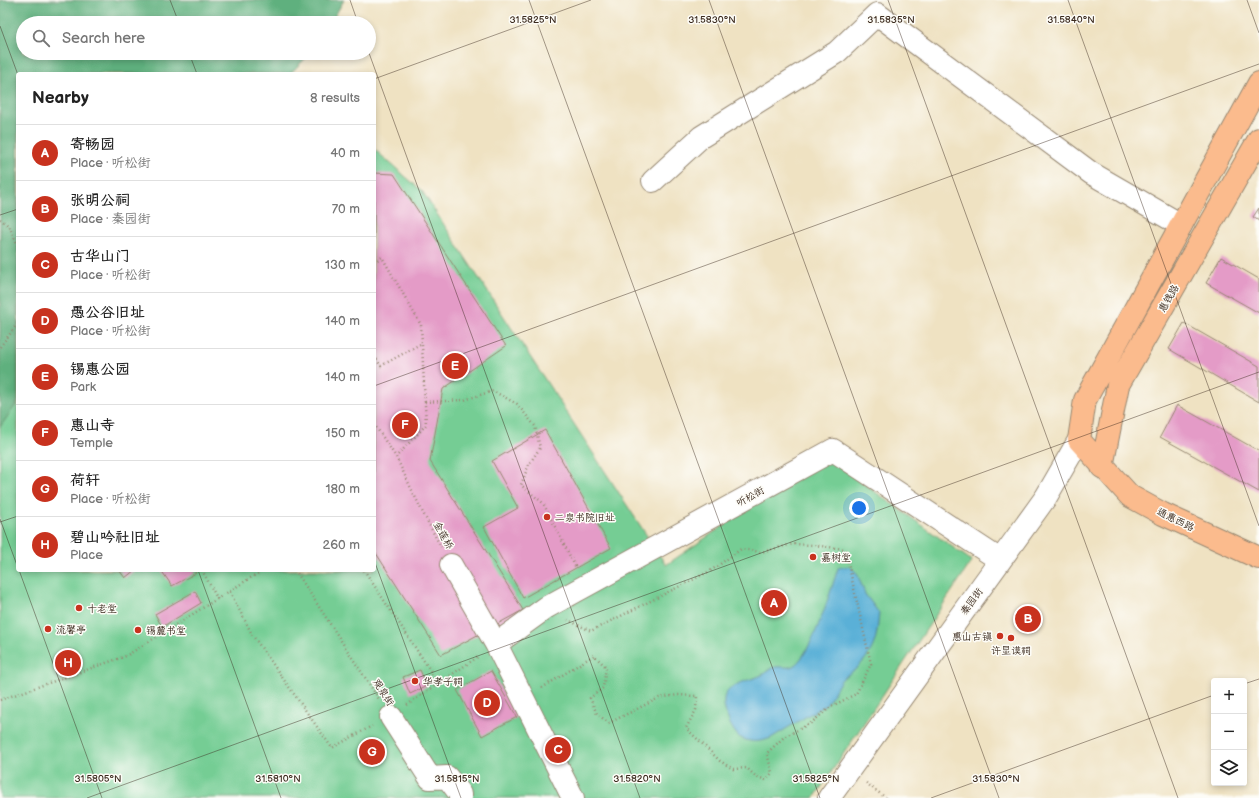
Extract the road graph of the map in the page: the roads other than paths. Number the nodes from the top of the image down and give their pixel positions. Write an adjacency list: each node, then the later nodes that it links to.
1 (1259, 83): 4 (main road)
2 (1259, 139): 6 (main road, 惠钱路)
3 (653, 181): 4 (street)
4 (1181, 225): 5 (main road)
5 (1079, 440): 6 (main road, 通惠西路); 8 (street, 秦园街)
6 (1102, 467): 7 (main road, 通惠西路)
7 (1259, 558)
8 (1000, 560): 10 (street, 听松街); 14 (street, 秦园街)
9 (451, 565): 10 (street)
10 (496, 644): 13 (street)
11 (391, 717): 12 (street)
12 (460, 798)
13 (573, 798)
14 (829, 798)

